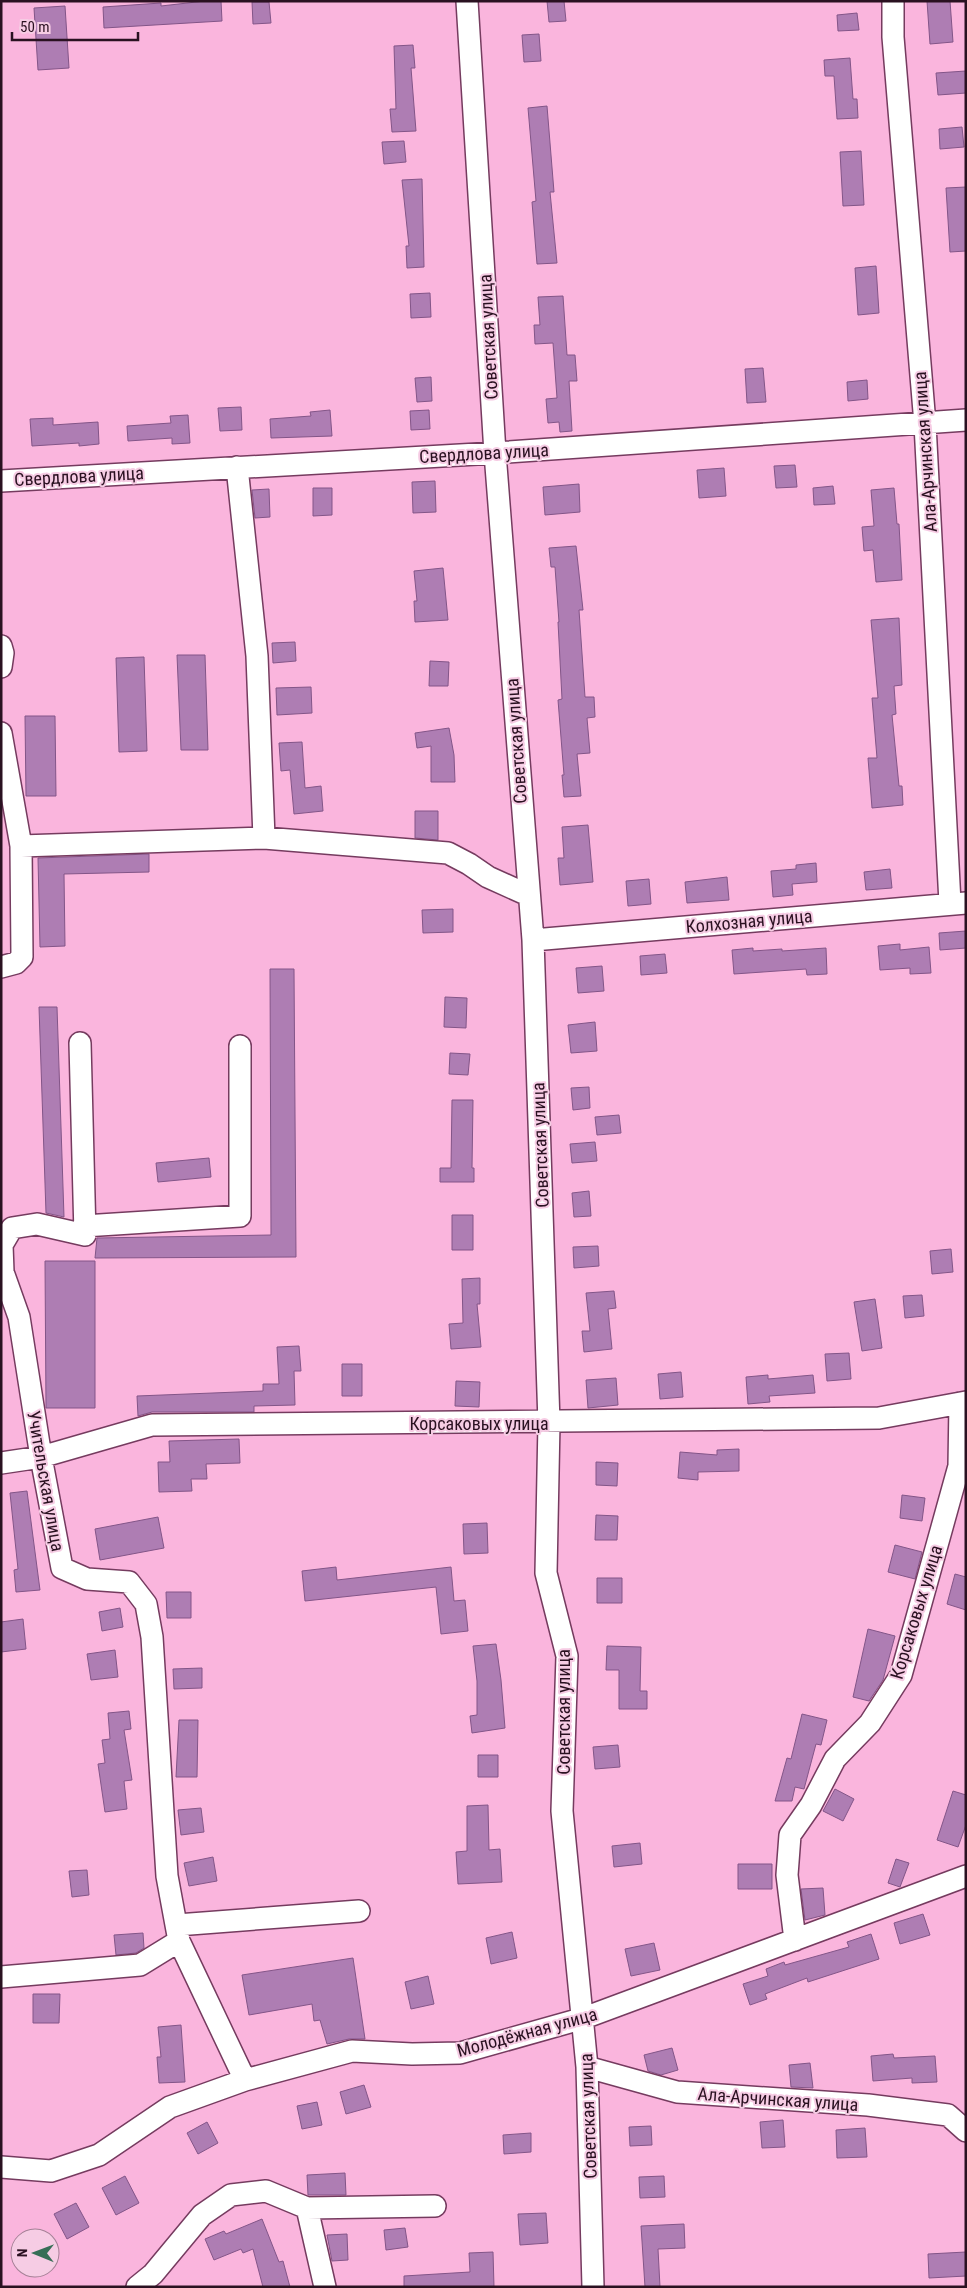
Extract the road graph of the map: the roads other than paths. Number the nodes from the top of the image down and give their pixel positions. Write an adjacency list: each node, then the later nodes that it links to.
1 (468, 1): 5 (street, Советская улица)
2 (893, 1): 4 (street, Ала-Арчинская улица)
3 (966, 420): 4 (street, Свердлова улица)
4 (925, 424): 5 (street, Свердлова улица); 14 (street, Ала-Арчинская улица)
5 (495, 453): 6 (street, Свердлова улица); 13 (street, Советская улица)
6 (237, 467): 7 (street, Свердлова улица); 11 (street)
7 (1, 481)
8 (1, 646): 9 (street)
9 (1, 667)
10 (1, 733): 12 (street)
11 (264, 838): 12 (street); 13 (street)
12 (21, 846): 16 (street)
13 (528, 895): 15 (street, Советская улица)
14 (958, 903): 15 (street, Колхозная улица)
15 (533, 940): 21 (street, Советская улица)
16 (1, 967)
17 (80, 1043): 19 (street)
18 (240, 1046): 19 (street)
19 (84, 1226): 22 (street, Учительская улица)
20 (963, 1402): 21 (street, Корсаковых улица); 27 (street, Корсаковых улица)
21 (549, 1423): 22 (street, Корсаковых улица); 29 (street, Советская улица)
22 (41, 1457): 23 (street, Корсаковых улица); 26 (street, Учительская улица)
23 (1, 1463)
24 (966, 1876): 27 (street, Молодёжная улица)
25 (359, 1911): 26 (street)
26 (178, 1933): 28 (street); 31 (street, Учительская улица)
27 (795, 1940): 29 (street, Молодёжная улица)
28 (1, 1977)
29 (584, 2018): 30 (street, Советская улица); 31 (street, Молодёжная улица)
30 (587, 2067): 32 (street, Ала-Арчинская улица); 38 (street, Советская улица)
31 (245, 2080): 33 (street, Молодёжная улица)
32 (966, 2131)
33 (1, 2167)
34 (435, 2206): 35 (street)
35 (307, 2208): 36 (street); 37 (street)
36 (136, 2287)
37 (325, 2287)
38 (593, 2287)

